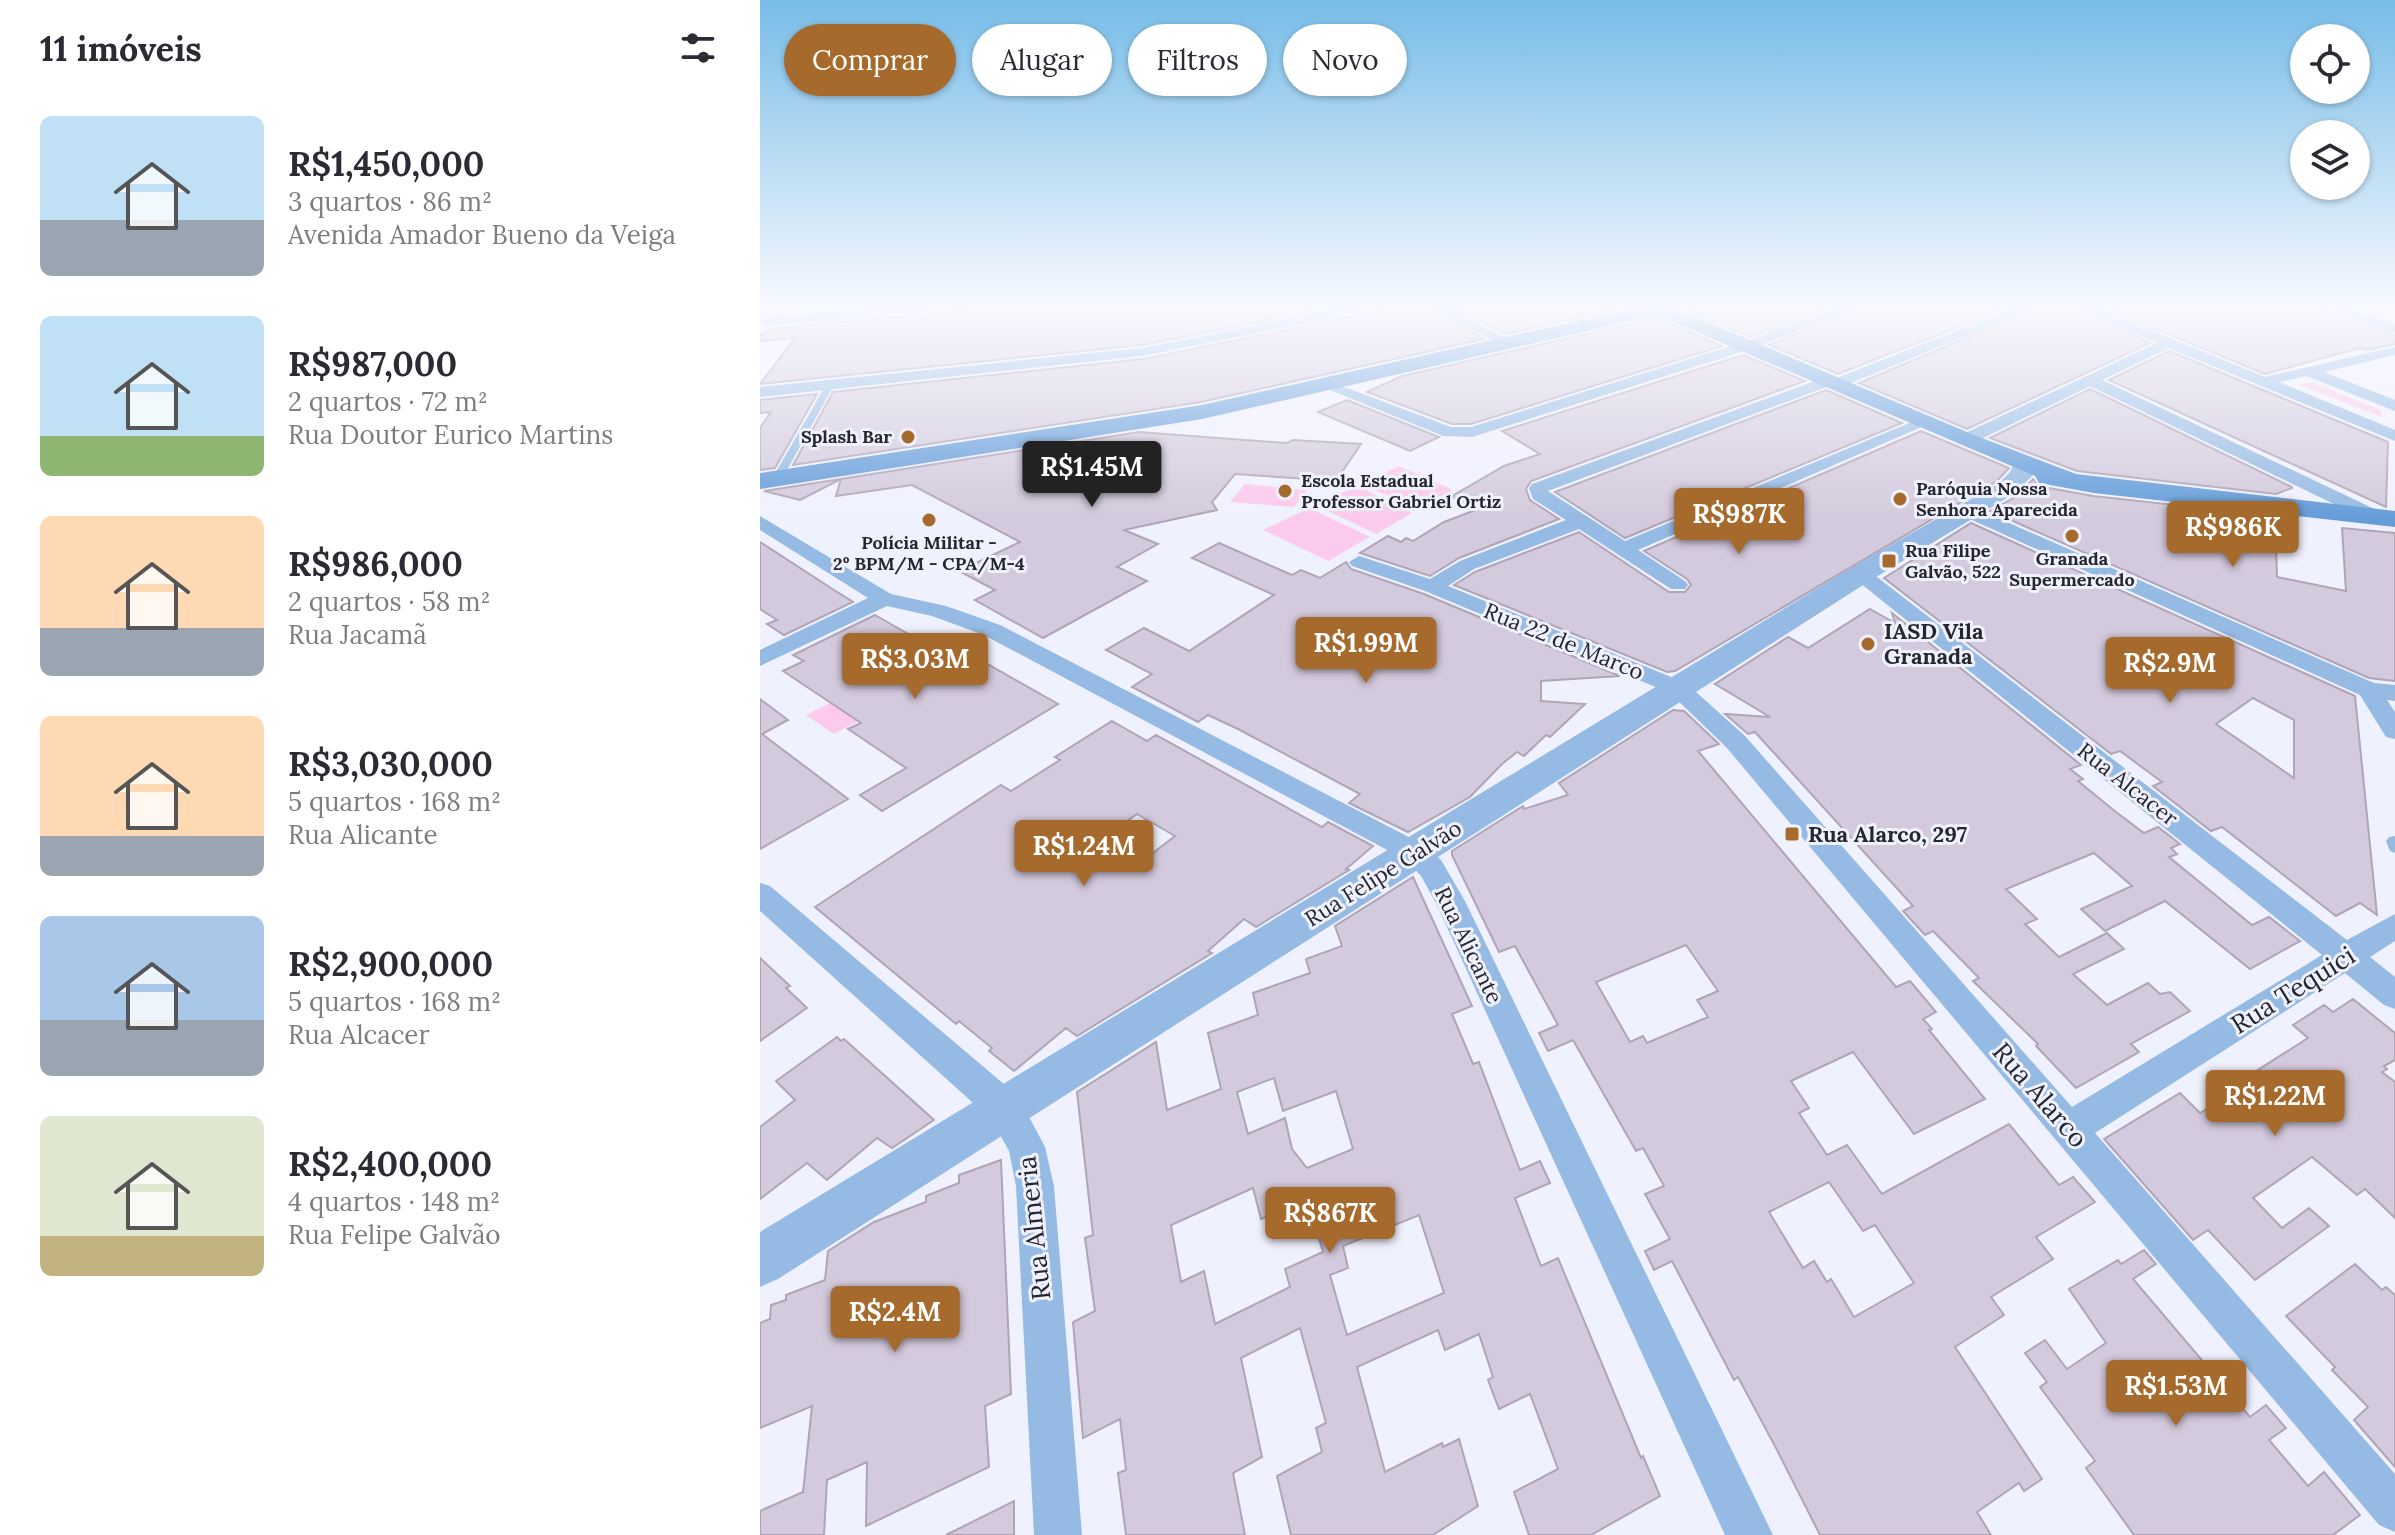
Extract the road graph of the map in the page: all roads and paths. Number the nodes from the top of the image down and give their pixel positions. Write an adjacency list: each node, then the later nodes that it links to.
1 (920, 376): 13 (street)
2 (1367, 376): 14 (main road)
3 (1651, 376): 14 (street)
4 (1817, 376): 12 (main road)
5 (1849, 376): 12 (street)
6 (2099, 376): 10 (street)
7 (2252, 376): 11 (street)
8 (2289, 376): 11 (street)
9 (2320, 376): 16 (street)
10 (2090, 380): 19 (street); 23 (street)
11 (2265, 381): 18 (street)
12 (1832, 382): 17 (main road); 25 (street)
13 (830, 385): 15 (street); 21 (lane)
14 (1326, 385): 21 (main road)
15 (760, 392)
16 (2395, 406)
17 (1925, 422): 19 (main road); 26 (street)
18 (2395, 436)
19 (1965, 440): 20 (main road)
20 (2017, 476): 22 (street, Rua Felipe Galvão); 23 (main road)
21 (768, 480)
22 (1968, 511): 28 (street, Rua Felipe Galvão); 34 (street)
23 (2386, 518)
24 (760, 522): 31 (street, Rua Alicante)
25 (1579, 522): 26 (street); 30 (street)
26 (1624, 549): 29 (street)
27 (1359, 562): 30 (street, Rua 22 de Marco)
28 (1861, 574): 33 (street, Rua Felipe Galvão); 40 (street, Rua Alcacer)
29 (1678, 585)
30 (1432, 587): 33 (street, Rua 22 de Marco)
31 (884, 599): 32 (street); 37 (street, Rua Alicante)
32 (766, 649)
33 (1678, 688): 37 (street, Rua Felipe Galvão); 43 (street, Rua Alarco)
34 (2369, 690): 35 (street); 36 (street)
35 (2395, 693)
36 (2395, 731)
37 (1416, 853): 42 (street, Rua Felipe Galvão); 47 (street, Rua Alicante)
38 (760, 894): 42 (street, Rua Almeria)
39 (2395, 926): 40 (street, Rua Tequici)
40 (2348, 957): 41 (street, Rua Alcacer); 43 (street, Rua Tequici)
41 (2395, 995)
42 (1005, 1108): 44 (street, Rua Felipe Galvão); 46 (street, Rua Almeria)
43 (2069, 1129): 45 (street, Rua Alarco)
44 (760, 1261)
45 (2395, 1509)
46 (1058, 1535)
47 (1749, 1535)

